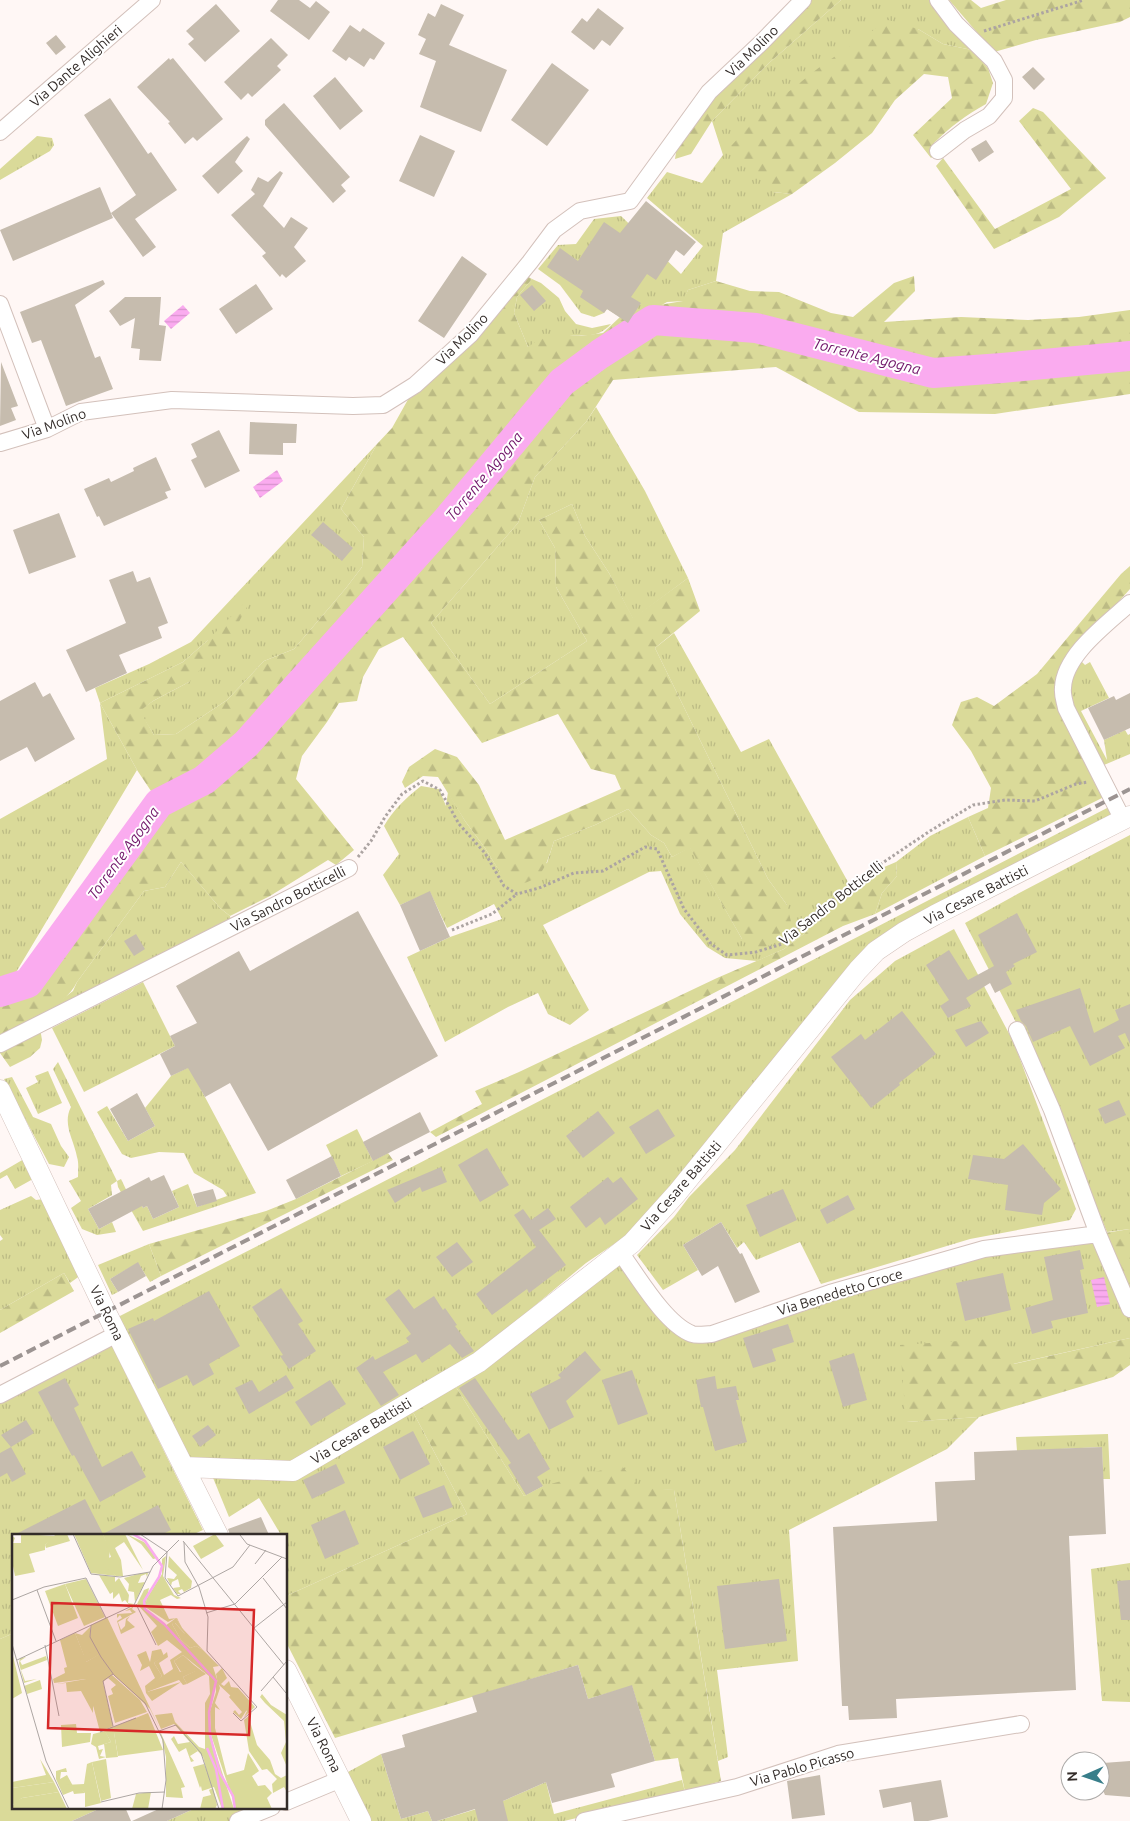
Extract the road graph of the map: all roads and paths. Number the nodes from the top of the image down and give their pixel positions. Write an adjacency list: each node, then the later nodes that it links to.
1 (152, 0): 6 (street, Via Dante Alighieri)
2 (803, 0): 9 (street, Via Molino)
3 (938, 0): 5 (street)
4 (1084, 0): 5 (path)
5 (969, 37): 7 (street)
6 (0, 132)
7 (938, 151)
8 (0, 304): 9 (street)
9 (47, 429): 10 (street, Via Molino)
10 (0, 443)
11 (1130, 604): 12 (street)
12 (1103, 779): 13 (street); 15 (path, Via Sandro Botticelli)
13 (1126, 818): 21 (street, Via Cesare Battisti)
14 (349, 868): 15 (path, Via Sandro Botticelli); 18 (street, Via Sandro Botticelli)
15 (518, 894): 16 (path)
16 (452, 930)
17 (1017, 1030): 20 (street)
18 (0, 1044)
19 (0, 1090): 23 (street, Via Roma)
20 (1098, 1234): 21 (street, Via Benedetto Croce); 22 (street)
21 (620, 1252): 25 (street, Via Cesare Battisti)
22 (1130, 1309)
23 (118, 1334): 24 (street); 25 (street, Via Roma)
24 (0, 1394)
25 (184, 1468): 26 (street, Via Roma)
26 (217, 1534)
27 (288, 1674): 29 (street, Via Roma)
28 (1021, 1724): 34 (street, Via Pablo Picasso)
29 (341, 1779): 30 (street); 33 (street, Via Roma)
30 (288, 1801)
31 (270, 1808): 32 (street)
32 (238, 1821)
33 (361, 1821)
34 (584, 1821)

